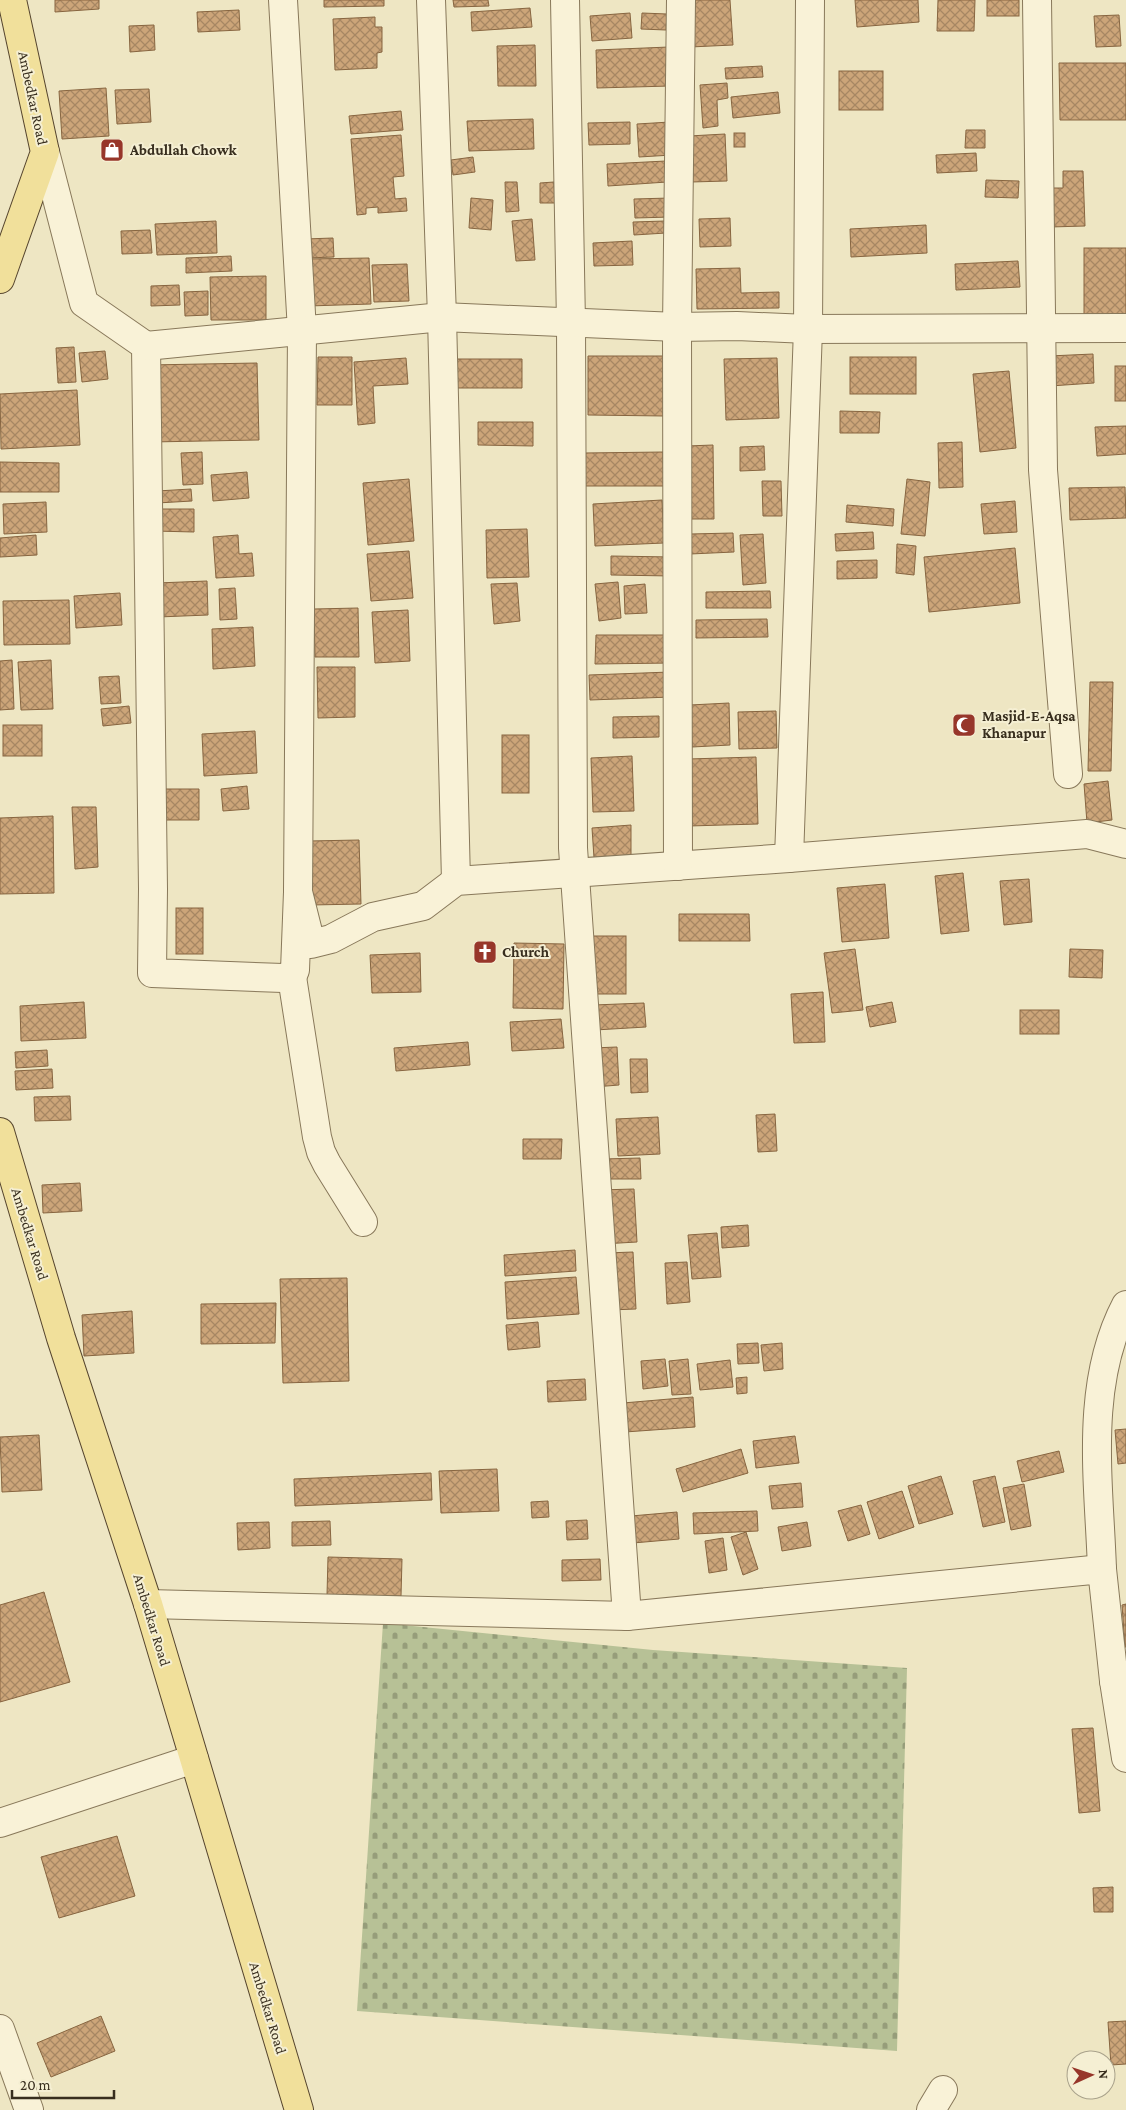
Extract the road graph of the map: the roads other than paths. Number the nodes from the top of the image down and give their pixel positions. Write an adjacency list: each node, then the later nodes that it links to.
1 (283, 0): 16 (street)
2 (431, 0): 10 (street)
3 (565, 0): 11 (street)
4 (680, 0): 12 (street)
5 (810, 0): 15 (street)
6 (1037, 0): 13 (street)
7 (9, 12): 8 (main road, Ambedkar Road)
8 (45, 152): 9 (main road, Ambedkar Road); 17 (street)
9 (0, 279)
10 (442, 318): 11 (street); 16 (street); 24 (street)
11 (571, 322): 12 (street); 23 (street)
12 (677, 327): 15 (street); 22 (street)
13 (1040, 327): 14 (street); 15 (street); 18 (street)
14 (1126, 328)
15 (808, 329): 21 (street)
16 (302, 331): 17 (street); 25 (street)
17 (146, 346): 26 (street)
18 (1068, 774)
19 (1126, 837): 20 (street)
20 (1126, 844): 21 (street)
21 (789, 858): 22 (street)
22 (678, 866): 23 (street)
23 (575, 873): 24 (street); 32 (street)
24 (456, 881): 25 (street)
25 (298, 892): 26 (street)
26 (292, 977): 28 (street)
27 (0, 1132): 31 (main road, Ambedkar Road)
28 (364, 1222)
29 (1126, 1305): 30 (street)
30 (1102, 1569): 32 (street); 33 (street)
31 (148, 1604): 32 (street); 35 (main road, Ambedkar Road)
32 (627, 1616)
33 (1120, 1680): 34 (street)
34 (1126, 1758)
35 (194, 1759): 36 (street); 39 (main road, Ambedkar Road)
36 (0, 1824)
37 (0, 2029): 38 (street)
38 (29, 2110)
39 (299, 2110)

